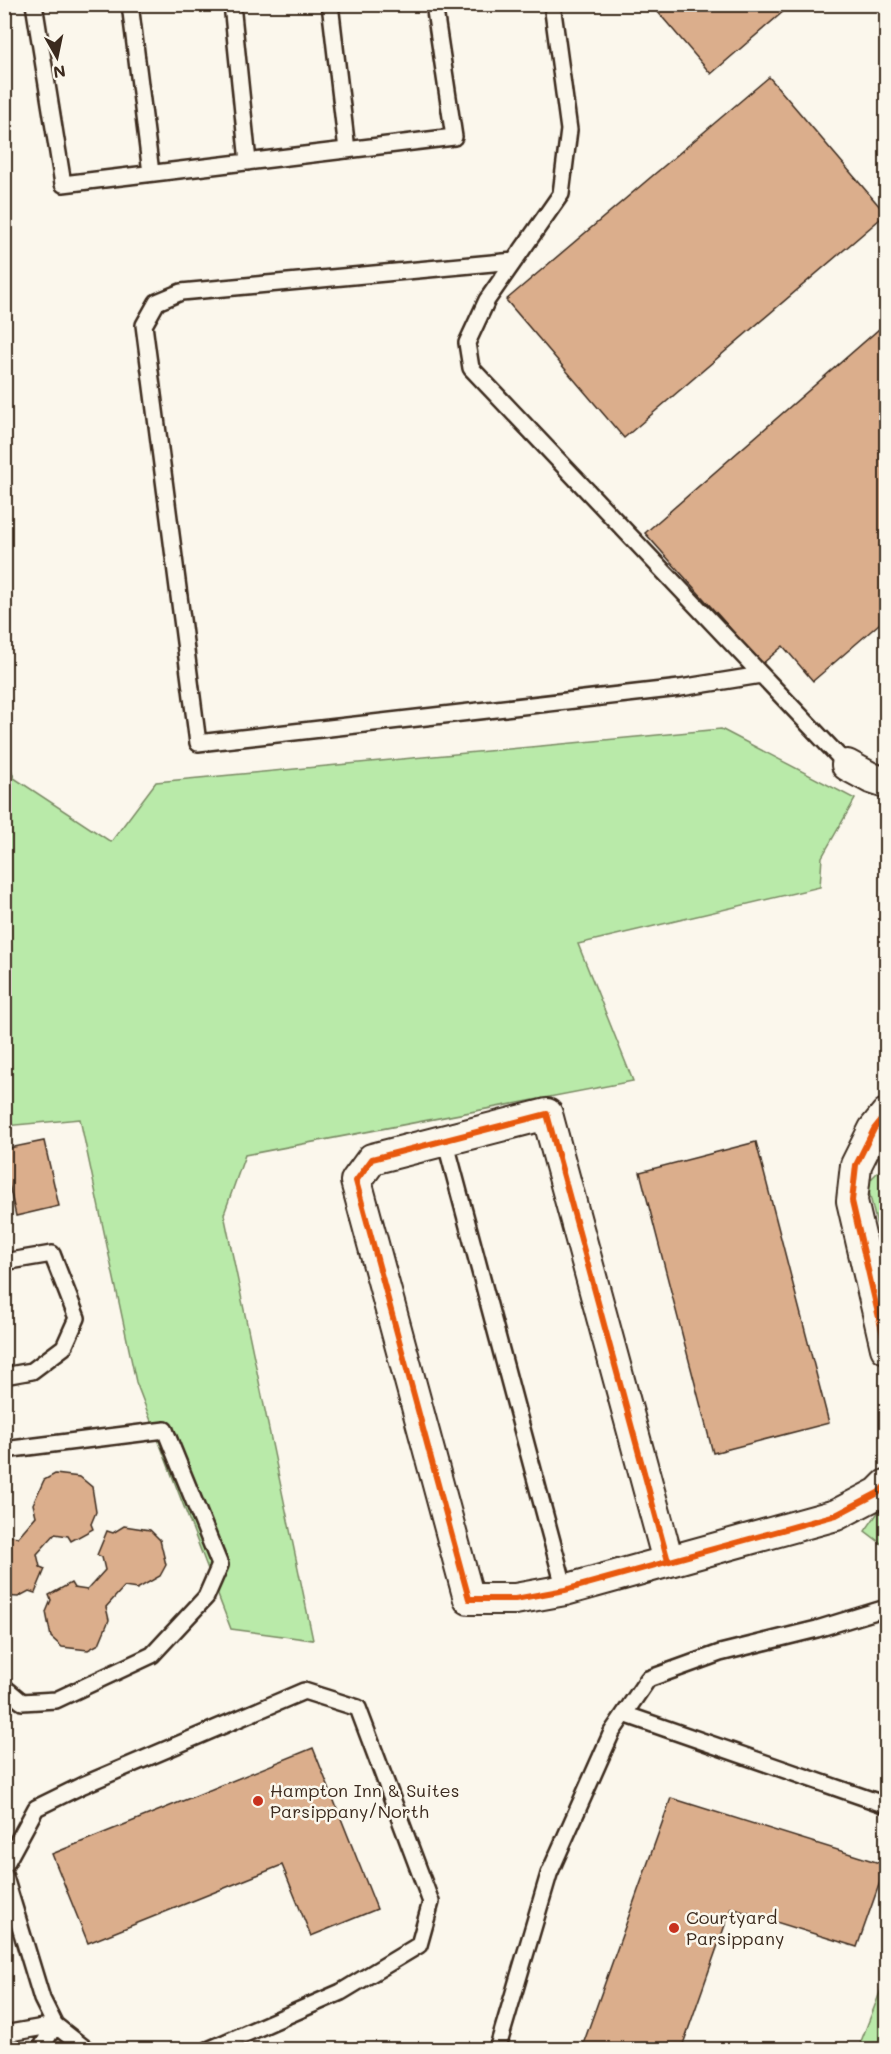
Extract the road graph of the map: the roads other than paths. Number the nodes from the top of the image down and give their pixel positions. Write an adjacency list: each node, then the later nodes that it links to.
1 (34, 4): 9 (lane)
2 (130, 4): 9 (lane)
3 (232, 4): 8 (lane)
4 (330, 4): 7 (lane)
5 (434, 4): 7 (lane)
6 (552, 4): 10 (lane)
7 (347, 150): 8 (lane)
8 (248, 162): 9 (lane)
9 (151, 173)
10 (514, 261): 11 (lane); 11 (lane)
11 (761, 675): 12 (lane)
12 (846, 765): 13 (street)
13 (886, 783)
14 (886, 1114): 17 (street)
15 (445, 1140): 21 (street); 22 (lane); 22 (street)
16 (4, 1262): 18 (lane)
17 (886, 1348)
18 (4, 1376)
19 (4, 1450): 24 (lane)
20 (886, 1485): 21 (street)
21 (668, 1561): 22 (street)
22 (566, 1590)
23 (886, 1608): 25 (lane)
24 (4, 1686)
25 (624, 1714): 26 (lane); 34 (lane)
26 (886, 1805)
27 (4, 1867): 33 (lane)
28 (4, 1874): 29 (lane)
29 (56, 2025): 30 (lane); 31 (lane); 32 (lane)
30 (4, 2034)
31 (40, 2049)
32 (87, 2049)
33 (208, 2049)
34 (497, 2049)

